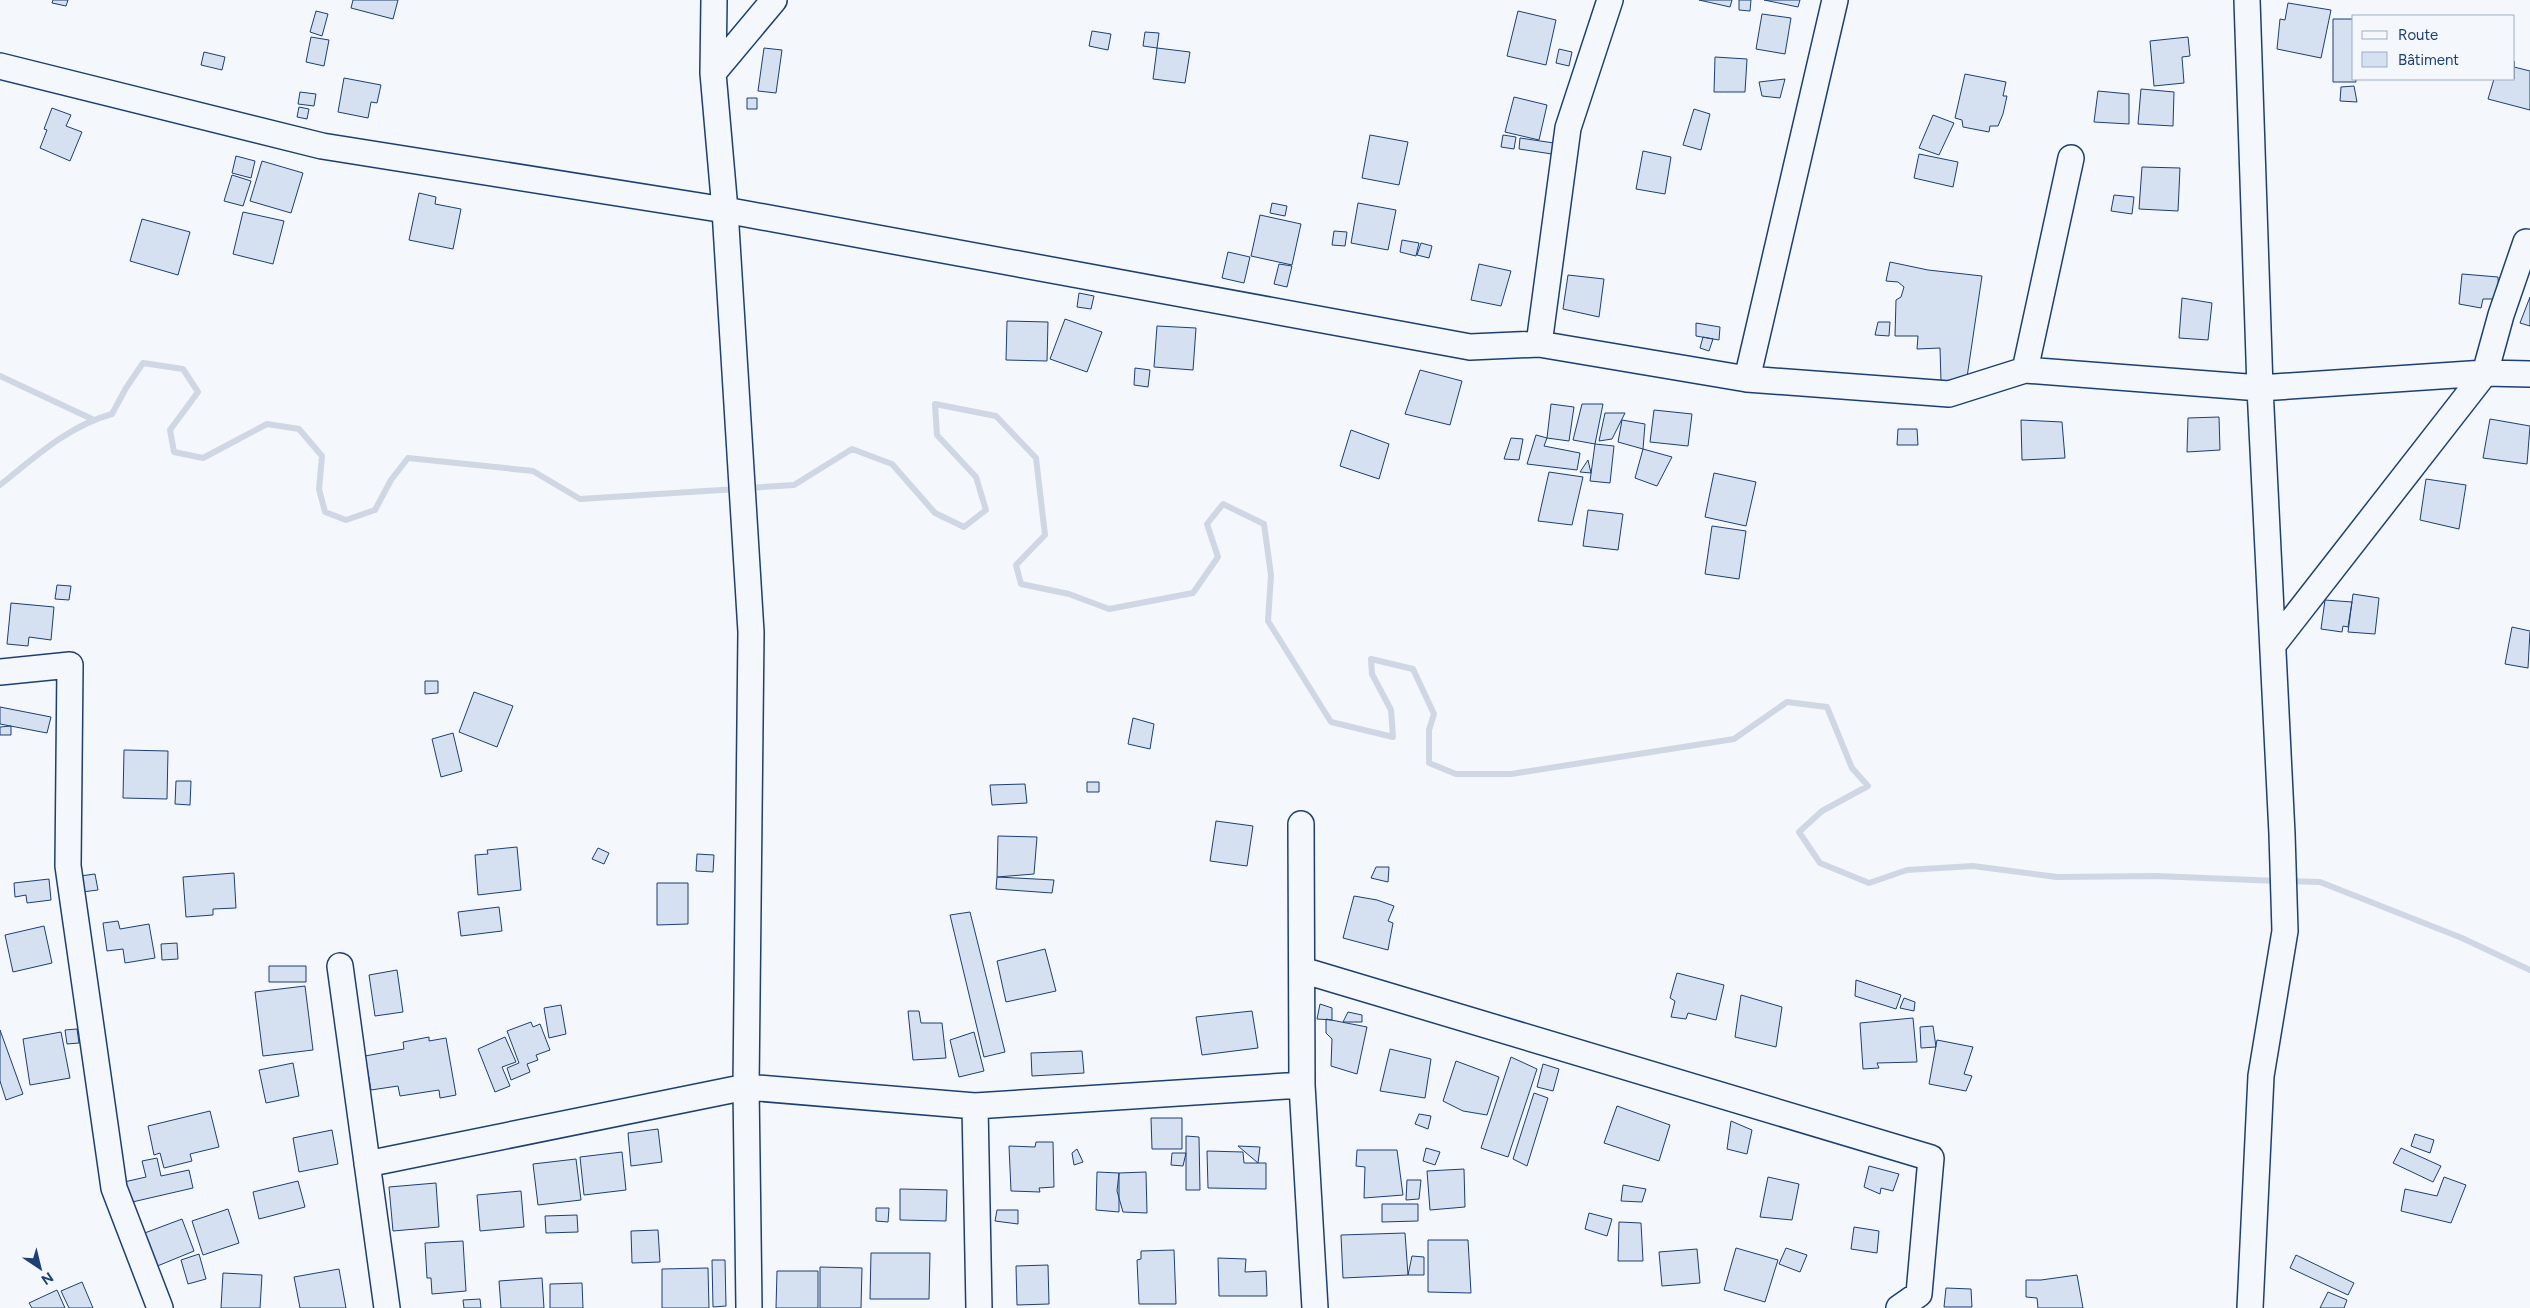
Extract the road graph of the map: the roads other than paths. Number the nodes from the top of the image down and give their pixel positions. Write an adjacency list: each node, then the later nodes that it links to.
1 (714, 0): 7 (street)
2 (774, 0): 7 (street)
3 (1610, 0): 11 (street)
4 (1835, 0): 15 (street)
5 (2247, 0): 16 (street)
6 (0, 66): 9 (street)
7 (713, 73): 9 (street)
8 (2071, 158): 12 (street)
9 (725, 210): 11 (street); 23 (street)
10 (2530, 243): 13 (street)
11 (1539, 344): 15 (street)
12 (2025, 370): 15 (street); 16 (street)
13 (2485, 373): 14 (street); 16 (street); 17 (street)
14 (2530, 374)
15 (1747, 378)
16 (2260, 388): 17 (street)
17 (2273, 645): 32 (street)
18 (0, 672): 26 (street)
19 (1301, 824): 21 (street)
20 (340, 966): 25 (street)
21 (1302, 970): 22 (street); 31 (street)
22 (1302, 1085): 24 (street); 30 (street)
23 (746, 1087): 24 (street); 25 (street); 28 (street)
24 (975, 1106): 29 (street)
25 (367, 1164): 27 (street)
26 (160, 1308)
27 (388, 1308)
28 (749, 1308)
29 (979, 1308)
30 (1315, 1308)
31 (1900, 1308)
32 (2250, 1308)

